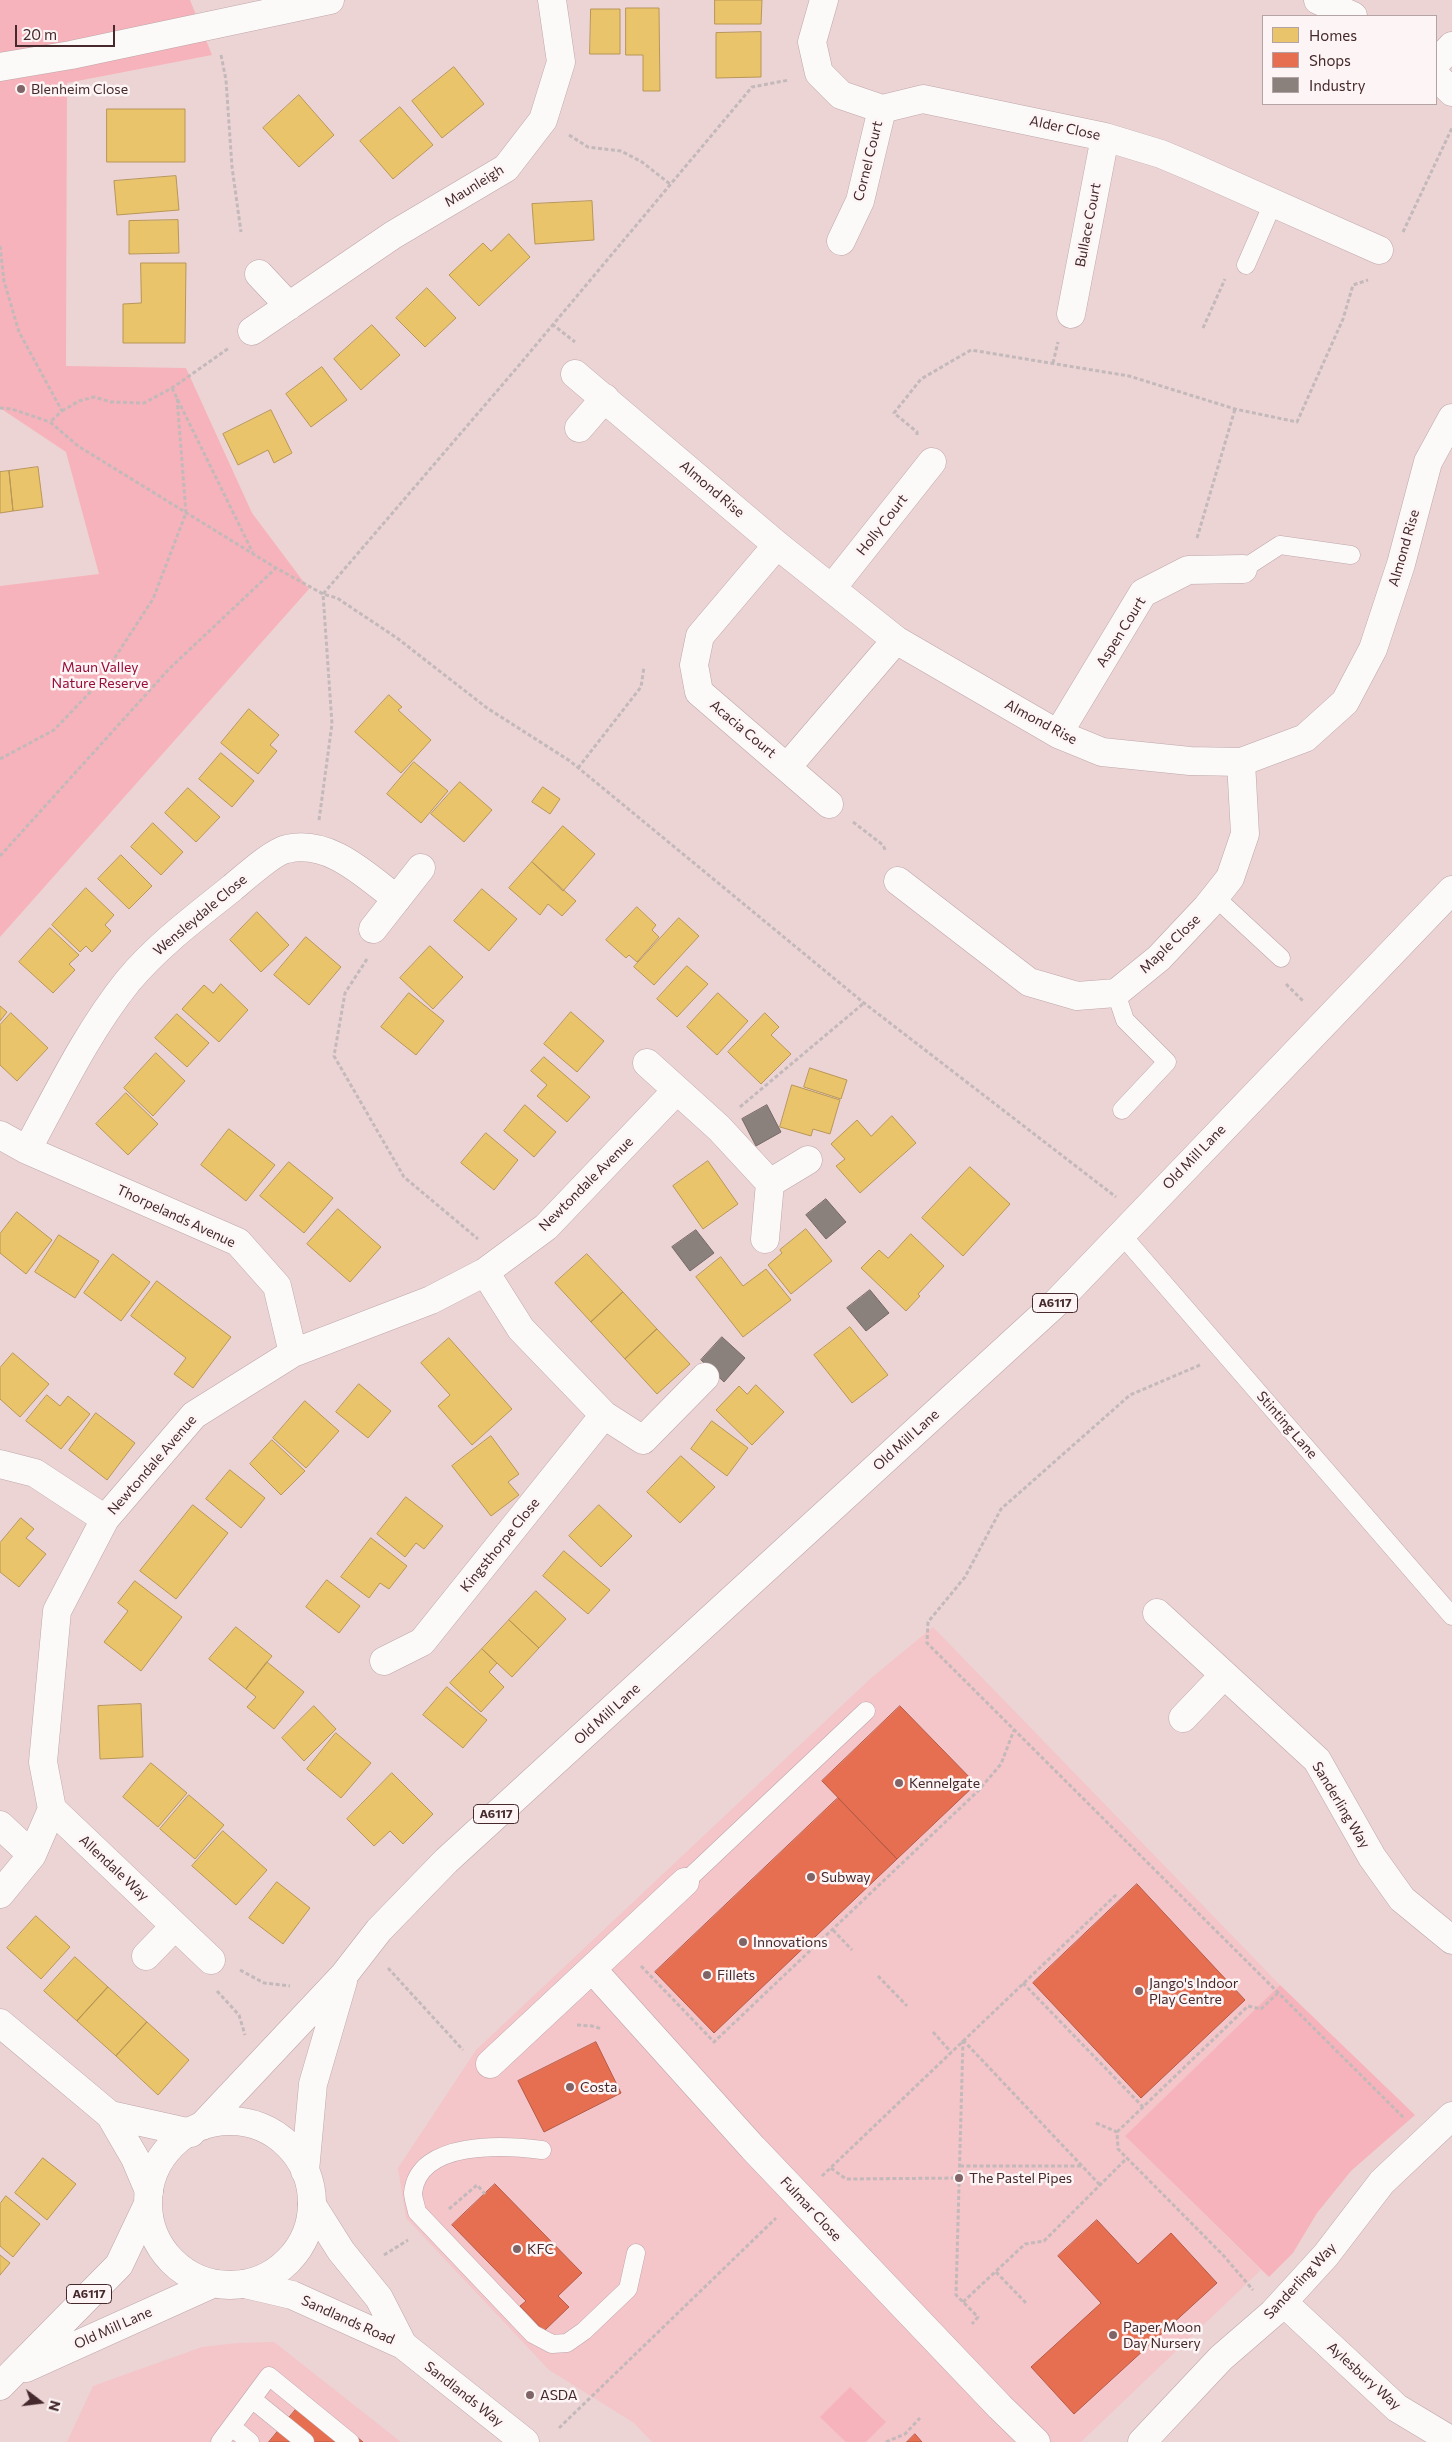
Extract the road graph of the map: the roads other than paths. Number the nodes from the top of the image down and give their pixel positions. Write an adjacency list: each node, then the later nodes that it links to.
1 (330, 0): 8 (street)
2 (552, 0): 18 (street, Maunleigh)
3 (824, 0): 11 (street)
4 (1318, 0): 5 (street)
5 (1352, 15)
6 (1452, 46): 7 (street)
7 (1437, 62)
8 (0, 67)
9 (1437, 77): 10 (street)
10 (1452, 92)
11 (882, 109): 12 (street, Alder Close); 14 (street, Cornel Court)
12 (1105, 137): 13 (street, Alder Close); 19 (street, Bullace Court)
13 (1273, 203): 15 (street, Alder Close); 16 (lane)
14 (841, 241)
15 (1389, 244)
16 (1246, 265)
17 (259, 274): 18 (street)
18 (289, 306): 20 (street, Maunleigh)
19 (1071, 314)
20 (252, 332)
21 (575, 374): 22 (street, Almond Rise)
22 (605, 398): 24 (street); 26 (street, Almond Rise)
23 (1452, 418): 32 (street, Almond Rise)
24 (579, 428)
25 (926, 470): 29 (street, Holly Court)
26 (777, 545): 29 (street, Almond Rise); 33 (street, Acacia Court)
27 (1351, 555): 28 (lane)
28 (1243, 569): 31 (street, Aspen Court)
29 (832, 588): 30 (street, Almond Rise)
30 (896, 640): 31 (street, Almond Rise); 33 (street)
31 (1058, 734): 32 (street, Almond Rise)
32 (1241, 762): 38 (street, Maple Close)
33 (788, 766): 34 (street, Acacia Court)
34 (839, 811)
35 (421, 868): 39 (street)
36 (898, 881): 42 (street)
37 (1452, 890): 50 (street, Old Mill Lane / A6117)
38 (1215, 897): 41 (lane); 42 (street, Maple Close)
39 (397, 898): 40 (street); 47 (street, Wensleydale Close)
40 (373, 929)
41 (1281, 958)
42 (1116, 993): 45 (lane)
43 (647, 1063): 44 (street)
44 (677, 1090): 49 (street); 52 (street, Newtondale Avenue)
45 (1122, 1110)
46 (0, 1135): 47 (street, Thorpelands Avenue)
47 (27, 1150): 53 (street, Thorpelands Avenue)
48 (808, 1160): 49 (street)
49 (770, 1183): 51 (street)
50 (1130, 1224): 59 (lane, Stinting Lane); 74 (street, Old Mill Lane / A6117)
51 (765, 1239)
52 (494, 1265): 53 (street, Newtondale Avenue); 55 (street)
53 (293, 1353): 57 (street, Newtondale Avenue)
54 (705, 1377): 55 (street)
55 (604, 1415): 60 (street, Kingsthorpe Close)
56 (0, 1464): 57 (street)
57 (105, 1519): 64 (street, Newtondale Avenue)
58 (1157, 1613): 61 (street, Sanderling Way)
59 (1452, 1616)
60 (384, 1661)
61 (1224, 1675): 63 (street); 70 (street, Sanderling Way)
62 (866, 1711): 67 (lane)
63 (1183, 1718)
64 (52, 1809): 66 (street); 69 (street, Allendale Way)
65 (0, 1825): 66 (street)
66 (32, 1855): 68 (street)
67 (685, 1882): 73 (street)
68 (0, 1894)
69 (175, 1926): 71 (street); 72 (street, Allendale Way)
70 (1452, 1940)
71 (146, 1956)
72 (215, 1964)
73 (592, 1970): 76 (street); 98 (street, Fulmar Close)
74 (344, 1975): 79 (street, Old Mill Lane / A6117); 81 (street, Old Mill Lane / A6117)
75 (0, 2023): 77 (street)
76 (490, 2064)
77 (110, 2115): 79 (street); 82 (street)
78 (1452, 2116): 87 (street, Sanderling Way)
79 (197, 2129): 81 (street, Old Mill Lane / A6117); 82 (street, Old Mill Lane / A6117)
80 (542, 2150): 84 (lane)
81 (305, 2171): 83 (street, Old Mill Lane / A6117)
82 (149, 2197): 85 (street, Old Mill Lane / A6117); 89 (street, Old Mill Lane / A6117)
83 (312, 2205): 86 (street, Old Mill Lane / A6117); 88 (street, Sandlands Road)
84 (636, 2253)
85 (212, 2284): 86 (street, Old Mill Lane / A6117); 89 (street, Old Mill Lane / A6117)
86 (246, 2284): 88 (street, Sandlands Road)
87 (1278, 2308): 92 (street, Aylesbury Way); 99 (street, Sanderling Way)
88 (403, 2345): 97 (street, Sandlands Way)
89 (7, 2380)
90 (252, 2399): 91 (lane); 95 (lane); 96 (lane)
91 (232, 2427): 93 (lane); 94 (lane)
92 (1452, 2441)
93 (220, 2442)
94 (250, 2442)
95 (305, 2442)
96 (350, 2442)
97 (525, 2442)
98 (1036, 2442)
99 (1142, 2442)

